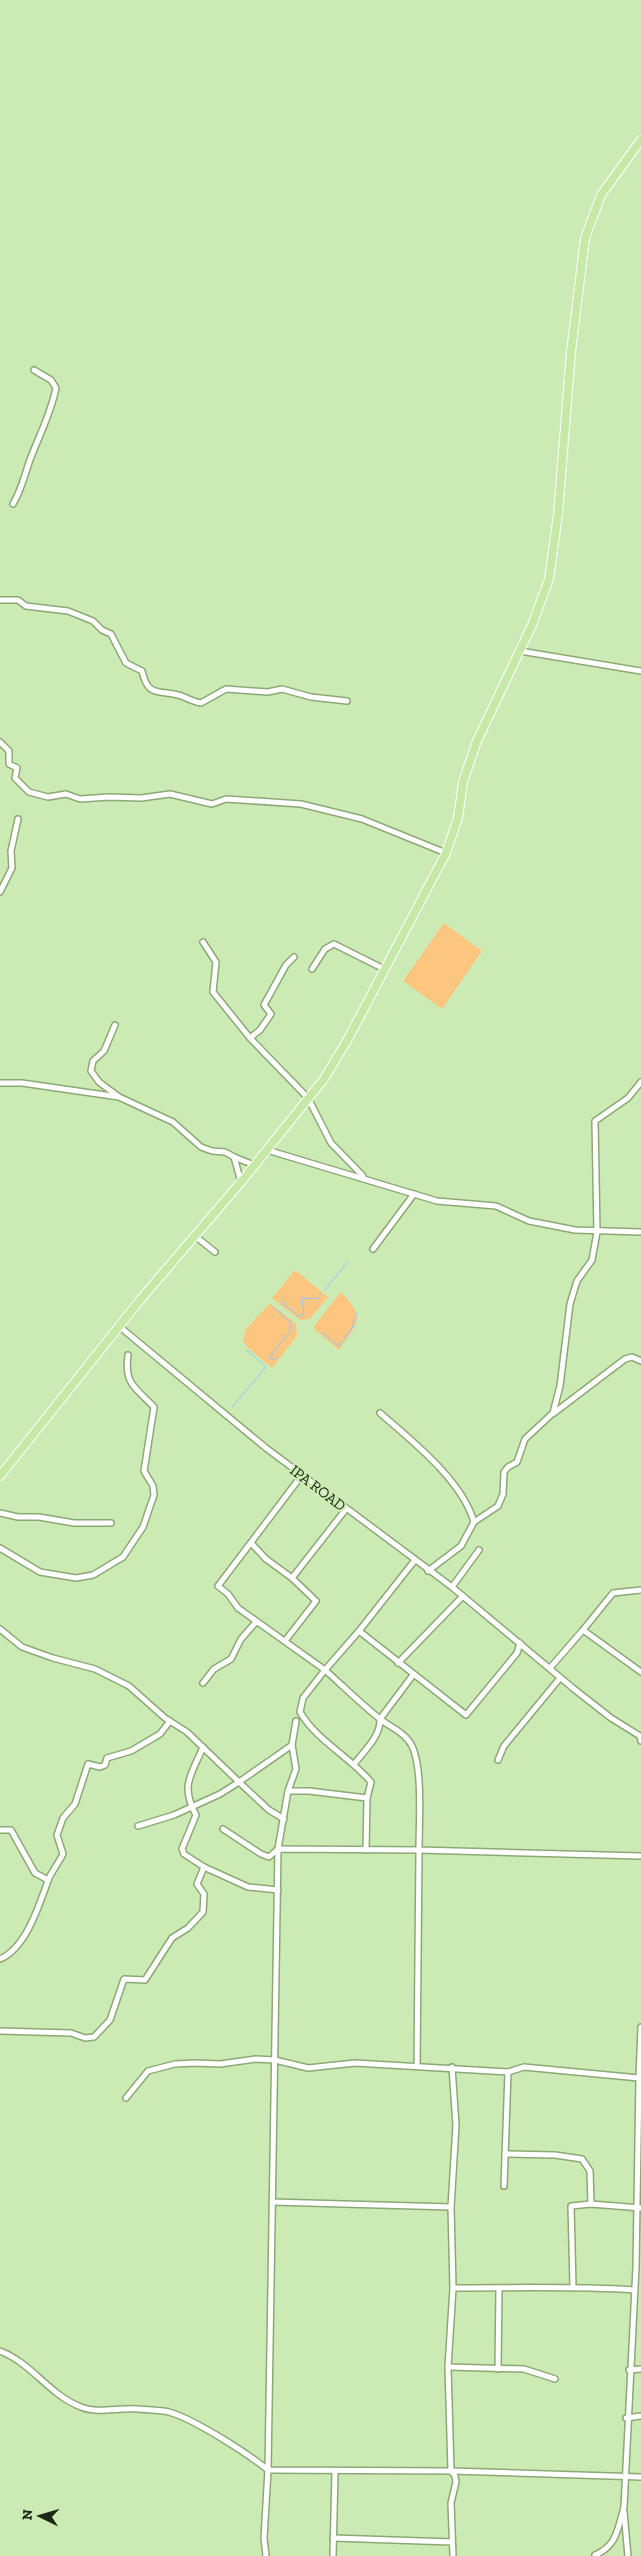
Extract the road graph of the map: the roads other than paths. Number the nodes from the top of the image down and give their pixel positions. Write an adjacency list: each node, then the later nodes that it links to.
1 (641, 140): 5 (main road)
2 (34, 370): 3 (street)
3 (13, 504)
4 (0, 600): 7 (street)
5 (520, 651): 6 (street); 10 (main road)
6 (641, 671)
7 (347, 701)
8 (0, 742): 10 (street)
9 (18, 819): 11 (street)
10 (446, 852): 15 (main road)
11 (0, 892)
12 (203, 942): 17 (street)
13 (294, 957): 17 (street)
14 (312, 969): 15 (street)
15 (384, 969): 21 (main road)
16 (115, 1025): 20 (street)
17 (250, 1038): 21 (street)
18 (641, 1082): 28 (street)
19 (0, 1083): 20 (street)
20 (119, 1097): 23 (street)
21 (308, 1098): 22 (main road); 25 (street)
22 (267, 1150): 24 (main road); 25 (street)
23 (234, 1157): 24 (street); 26 (street)
24 (254, 1165): 26 (main road)
25 (366, 1178): 27 (street)
26 (241, 1182): 30 (main road)
27 (414, 1194): 28 (street); 31 (street)
28 (597, 1232): 29 (street); 37 (street)
29 (641, 1232)
30 (195, 1236): 32 (street); 33 (main road)
31 (373, 1249)
32 (215, 1252)
33 (120, 1327): 38 (street, IPA ROAD); 39 (main road)
34 (128, 1355): 45 (street)
35 (641, 1361): 37 (street)
36 (380, 1413): 42 (street)
37 (553, 1413): 42 (street)
38 (302, 1475): 40 (street, IPA ROAD); 44 (street)
39 (0, 1476)
40 (346, 1509): 47 (street, IPA ROAD); 49 (street)
41 (0, 1514): 43 (street)
42 (474, 1522): 48 (street)
43 (111, 1523)
44 (252, 1544): 49 (street); 53 (street)
45 (0, 1548)
46 (480, 1550): 50 (street)
47 (414, 1560): 48 (street, IPA ROAD); 56 (street)
48 (428, 1571): 50 (street, IPA ROAD)
49 (292, 1578): 57 (street)
50 (452, 1586): 52 (street, IPA ROAD)
51 (641, 1590): 55 (street)
52 (464, 1596): 58 (street, IPA ROAD); 59 (street)
53 (256, 1622): 57 (street); 65 (street)
54 (0, 1629): 67 (street)
55 (583, 1630): 60 (street); 62 (street)
56 (359, 1631): 59 (street); 61 (street)
57 (285, 1641): 61 (street)
58 (520, 1643): 60 (street, IPA ROAD); 63 (street)
59 (398, 1663): 63 (street)
60 (550, 1668): 64 (street, IPA ROAD)
61 (325, 1670): 66 (street); 73 (street)
62 (641, 1672)
63 (413, 1675): 66 (street)
64 (560, 1678): 69 (street, IPA ROAD); 72 (street)
65 (203, 1683)
66 (380, 1719): 73 (street); 84 (street)
67 (170, 1721): 71 (street); 87 (street)
68 (296, 1721): 70 (street)
69 (641, 1737)
70 (292, 1745): 74 (street); 75 (street)
71 (202, 1747): 74 (street); 77 (street)
72 (498, 1760)
73 (355, 1763): 76 (street)
74 (239, 1782): 77 (street); 78 (street)
75 (288, 1791): 76 (street); 78 (street)
76 (368, 1798): 83 (street)
77 (192, 1807): 79 (street); 86 (street)
78 (284, 1819): 82 (street)
79 (138, 1826)
80 (223, 1829): 82 (street)
81 (0, 1830): 87 (street)
82 (278, 1849): 83 (street); 88 (street)
83 (366, 1850): 84 (street)
84 (419, 1850): 85 (street); 93 (street)
85 (641, 1856)
86 (204, 1867): 88 (street); 91 (street)
87 (48, 1880): 89 (street)
88 (278, 1890): 92 (street)
89 (0, 1959)
90 (641, 2027): 96 (street)
91 (0, 2031)
92 (275, 2060): 93 (street); 97 (street); 100 (street)
93 (417, 2066): 94 (street)
94 (452, 2067): 95 (street); 102 (street)
95 (508, 2072): 96 (street); 98 (street)
96 (639, 2078): 103 (street)
97 (126, 2098)
98 (505, 2154): 99 (street); 101 (street)
99 (504, 2186)
100 (272, 2202): 102 (street); 117 (street)
101 (591, 2204): 103 (street); 105 (street)
102 (451, 2207): 106 (street)
103 (639, 2208): 104 (street)
104 (638, 2267): 108 (street)
105 (573, 2286): 107 (street); 108 (street)
106 (453, 2288): 107 (street); 110 (street)
107 (499, 2288): 111 (street)
108 (634, 2290): 113 (street)
109 (0, 2351): 117 (street)
110 (448, 2367): 111 (street); 118 (street)
111 (498, 2369): 114 (street)
112 (641, 2369): 113 (street)
113 (629, 2370): 116 (street)
114 (555, 2380)
115 (641, 2416): 116 (street)
116 (626, 2418): 120 (street)
117 (268, 2470): 119 (street); 126 (street)
118 (451, 2471): 119 (street); 120 (street); 124 (street)
119 (335, 2472): 123 (street)
120 (625, 2477): 121 (street); 122 (street)
121 (641, 2477)
122 (624, 2507): 125 (street); 129 (street)
123 (333, 2538): 124 (street); 127 (street)
124 (452, 2542): 128 (street)
125 (595, 2555)
126 (266, 2556)
127 (333, 2556)
128 (453, 2556)
129 (628, 2556)

